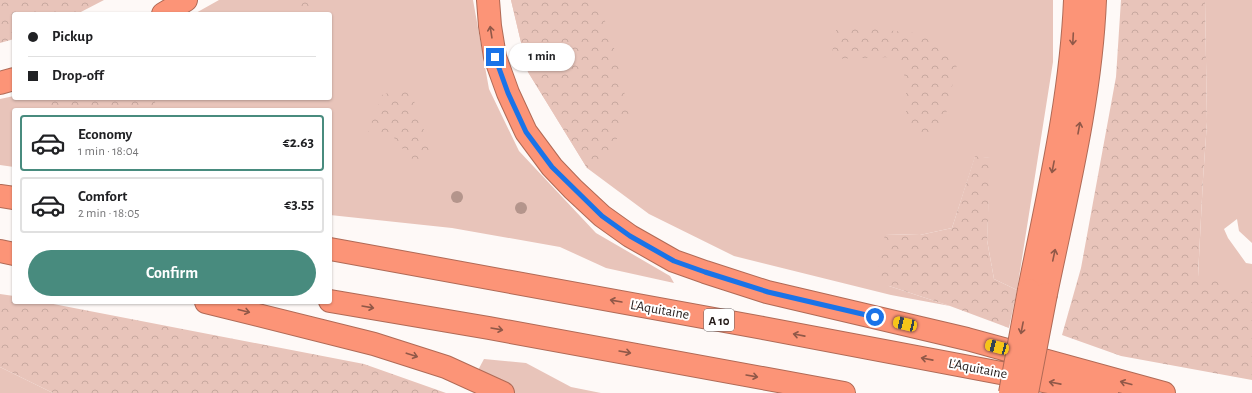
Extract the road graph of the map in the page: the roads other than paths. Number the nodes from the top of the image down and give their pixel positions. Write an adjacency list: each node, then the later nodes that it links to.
1 (186, 0): 5 (highway)
2 (488, 0): 23 (highway, one-way to 2)
3 (1075, 0): 15 (highway, one-way to 15)
4 (1095, 0): 15 (highway, one-way to 4)
5 (165, 12)
6 (12, 80): 7 (highway)
7 (0, 83)
8 (0, 196): 9 (highway)
9 (12, 198)
10 (0, 245): 11 (highway)
11 (12, 247)
12 (332, 249): 22 (highway, L'Aquitaine / A 10, one-way to 12)
13 (0, 251): 14 (highway)
14 (12, 254)
15 (1038, 292): 20 (highway, one-way to 20, bridge); 21 (highway, bridge)
16 (332, 301): 19 (highway, one-way to 19)
17 (214, 304): 18 (highway, one-way to 18)
18 (503, 393)
19 (844, 393)
20 (1010, 393)
21 (1027, 393)
22 (1107, 393)
23 (1164, 393)

